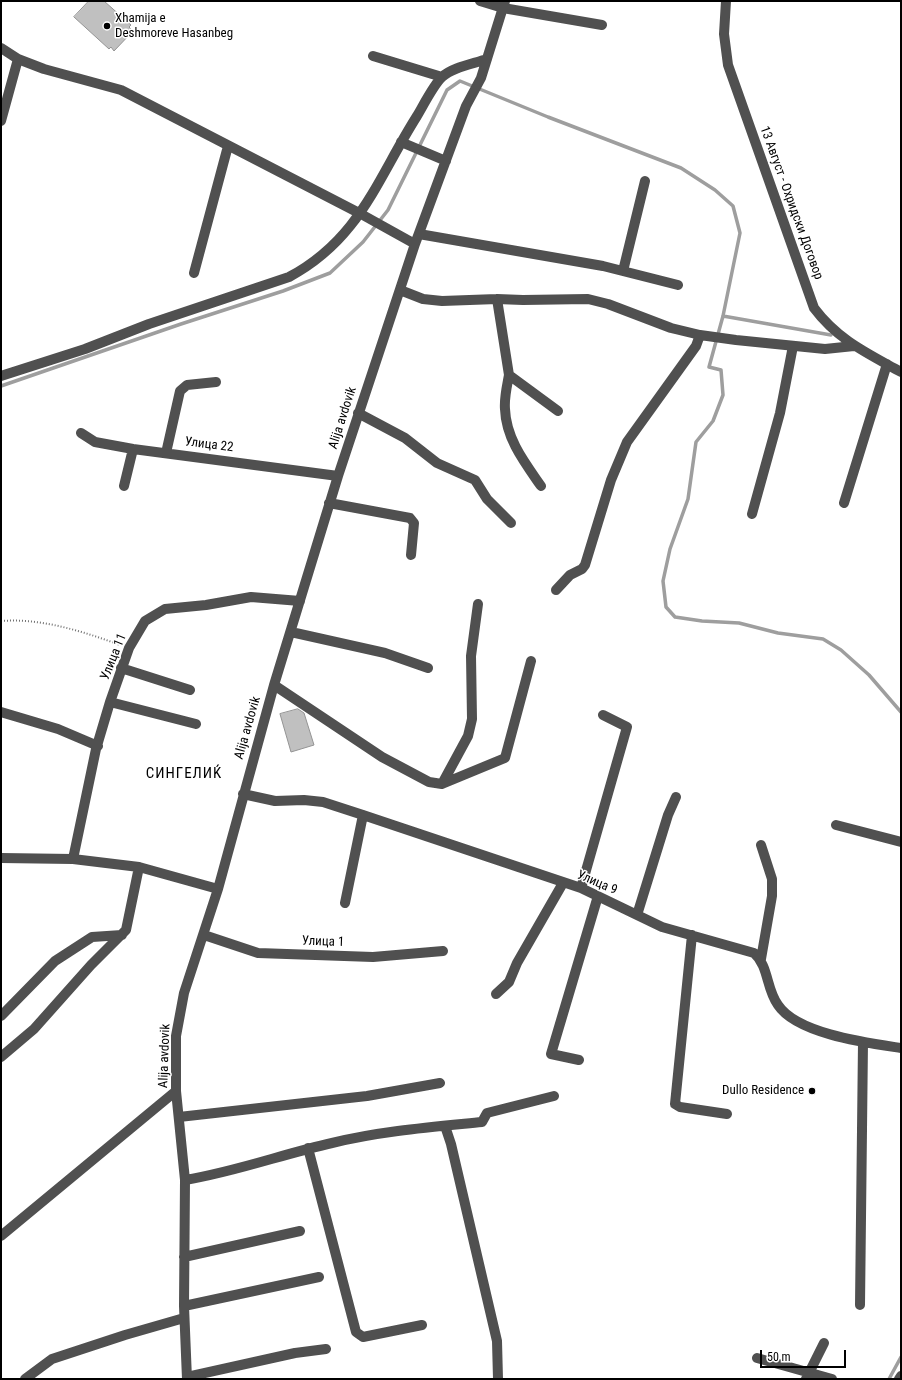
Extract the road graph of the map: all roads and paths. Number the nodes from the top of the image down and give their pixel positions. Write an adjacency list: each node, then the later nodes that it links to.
1 (480, 1): 3 (street)
2 (726, 1): 25 (street, 13 Август - Охридски Договор)
3 (504, 4): 4 (street); 8 (street)
4 (602, 25)
5 (1, 48): 7 (street)
6 (373, 56): 9 (street)
7 (18, 59): 10 (street); 12 (street)
8 (487, 59): 9 (street); 13 (street, Alija avdovik)
9 (442, 77): 11 (street)
10 (1, 121)
11 (404, 143): 13 (street); 15 (street)
12 (228, 146): 15 (street); 19 (street)
13 (446, 161): 16 (street, Alija avdovik)
14 (645, 181): 18 (street)
15 (361, 214): 17 (street); 28 (street)
16 (419, 234): 17 (street, Alija avdovik); 18 (street)
17 (415, 244): 21 (street, Alija avdovik)
18 (624, 271): 20 (street)
19 (194, 273)
20 (678, 286)
21 (400, 290): 22 (street); 32 (street, Alija avdovik)
22 (497, 299): 23 (street); 29 (street)
23 (700, 335): 24 (street); 44 (street)
24 (793, 346): 25 (street); 41 (street)
25 (854, 346): 26 (street, 13 Август - Охридски Договор)
26 (887, 364): 27 (street, 13 Август - Охридски Договор); 40 (street)
27 (901, 372)
28 (1, 376)
29 (509, 376): 31 (street); 38 (street)
30 (216, 382): 35 (street)
31 (558, 411)
32 (358, 413): 36 (street, Alija avdovik); 42 (street)
33 (81, 433): 34 (street, Улица 22)
34 (133, 449): 35 (street, Улица 22); 37 (street)
35 (166, 453): 36 (street, Улица 22)
36 (338, 476): 39 (street, Alija avdovik)
37 (124, 486)
38 (541, 486)
39 (329, 503): 43 (street); 45 (street, Alija avdovik)
40 (844, 503)
41 (752, 514)
42 (511, 524)
43 (411, 555)
44 (556, 590)
45 (300, 602): 48 (street, Alija avdovik); 49 (street, Улица 11)
46 (478, 604): 60 (street)
47 (1, 621): 49 (path)
48 (291, 632): 52 (street); 53 (street, Alija avdovik)
49 (129, 648): 51 (street, Улица 11)
50 (531, 661): 60 (street)
51 (121, 668): 54 (street); 55 (street, Улица 11)
52 (428, 668)
53 (274, 685): 60 (street); 61 (street, Alija avdovik)
54 (190, 690)
55 (110, 702): 58 (street); 59 (street, Улица 11)
56 (1, 712): 59 (street)
57 (603, 715): 72 (street)
58 (196, 724)
59 (98, 746): 68 (street, Улица 11)
60 (442, 784)
61 (243, 794): 63 (street, Улица 9); 71 (street, Alija avdovik)
62 (676, 797): 75 (street)
63 (363, 815): 70 (street, Улица 9); 74 (street)
64 (836, 825): 65 (street)
65 (901, 842)
66 (761, 845): 80 (street)
67 (1, 858): 68 (street)
68 (73, 859): 69 (street)
69 (139, 867): 71 (street); 76 (street)
70 (563, 883): 72 (street, Улица 9); 81 (street)
71 (218, 888): 77 (street, Alija avdovik)
72 (581, 888): 73 (street, Улица 9)
73 (598, 896): 75 (street, Улица 9); 86 (street)
74 (345, 903)
75 (637, 915): 78 (street, Улица 9)
76 (122, 935): 82 (street); 85 (street)
77 (204, 935): 79 (street, Улица 1); 88 (street, Alija avdovik)
78 (692, 935): 80 (street, Улица 9); 90 (street)
79 (443, 951)
80 (761, 959): 83 (street)
81 (496, 994)
82 (1, 1016)
83 (863, 1042): 84 (street); 99 (street)
84 (901, 1048)
85 (1, 1057)
86 (579, 1060)
87 (440, 1083): 91 (street)
88 (176, 1091): 91 (street, Alija avdovik); 96 (street)
89 (554, 1096): 92 (street)
90 (727, 1114)
91 (179, 1117): 94 (street, Alija avdovik)
92 (445, 1126): 93 (street); 110 (street)
93 (308, 1148): 94 (street); 102 (street)
94 (185, 1180): 97 (street, Alija avdovik)
95 (300, 1231): 97 (street)
96 (1, 1236)
97 (184, 1257): 100 (street, Alija avdovik)
98 (319, 1277): 100 (street)
99 (860, 1305)
100 (184, 1306): 101 (street, Alija avdovik)
101 (184, 1318): 108 (street, Alija avdovik); 109 (street)
102 (422, 1326)
103 (824, 1343): 106 (street)
104 (326, 1349): 108 (street)
105 (757, 1358): 106 (street)
106 (807, 1375): 111 (street)
107 (901, 1376): 112 (street)
108 (187, 1378)
109 (25, 1379)
110 (498, 1379)
111 (832, 1379)
112 (900, 1379)

